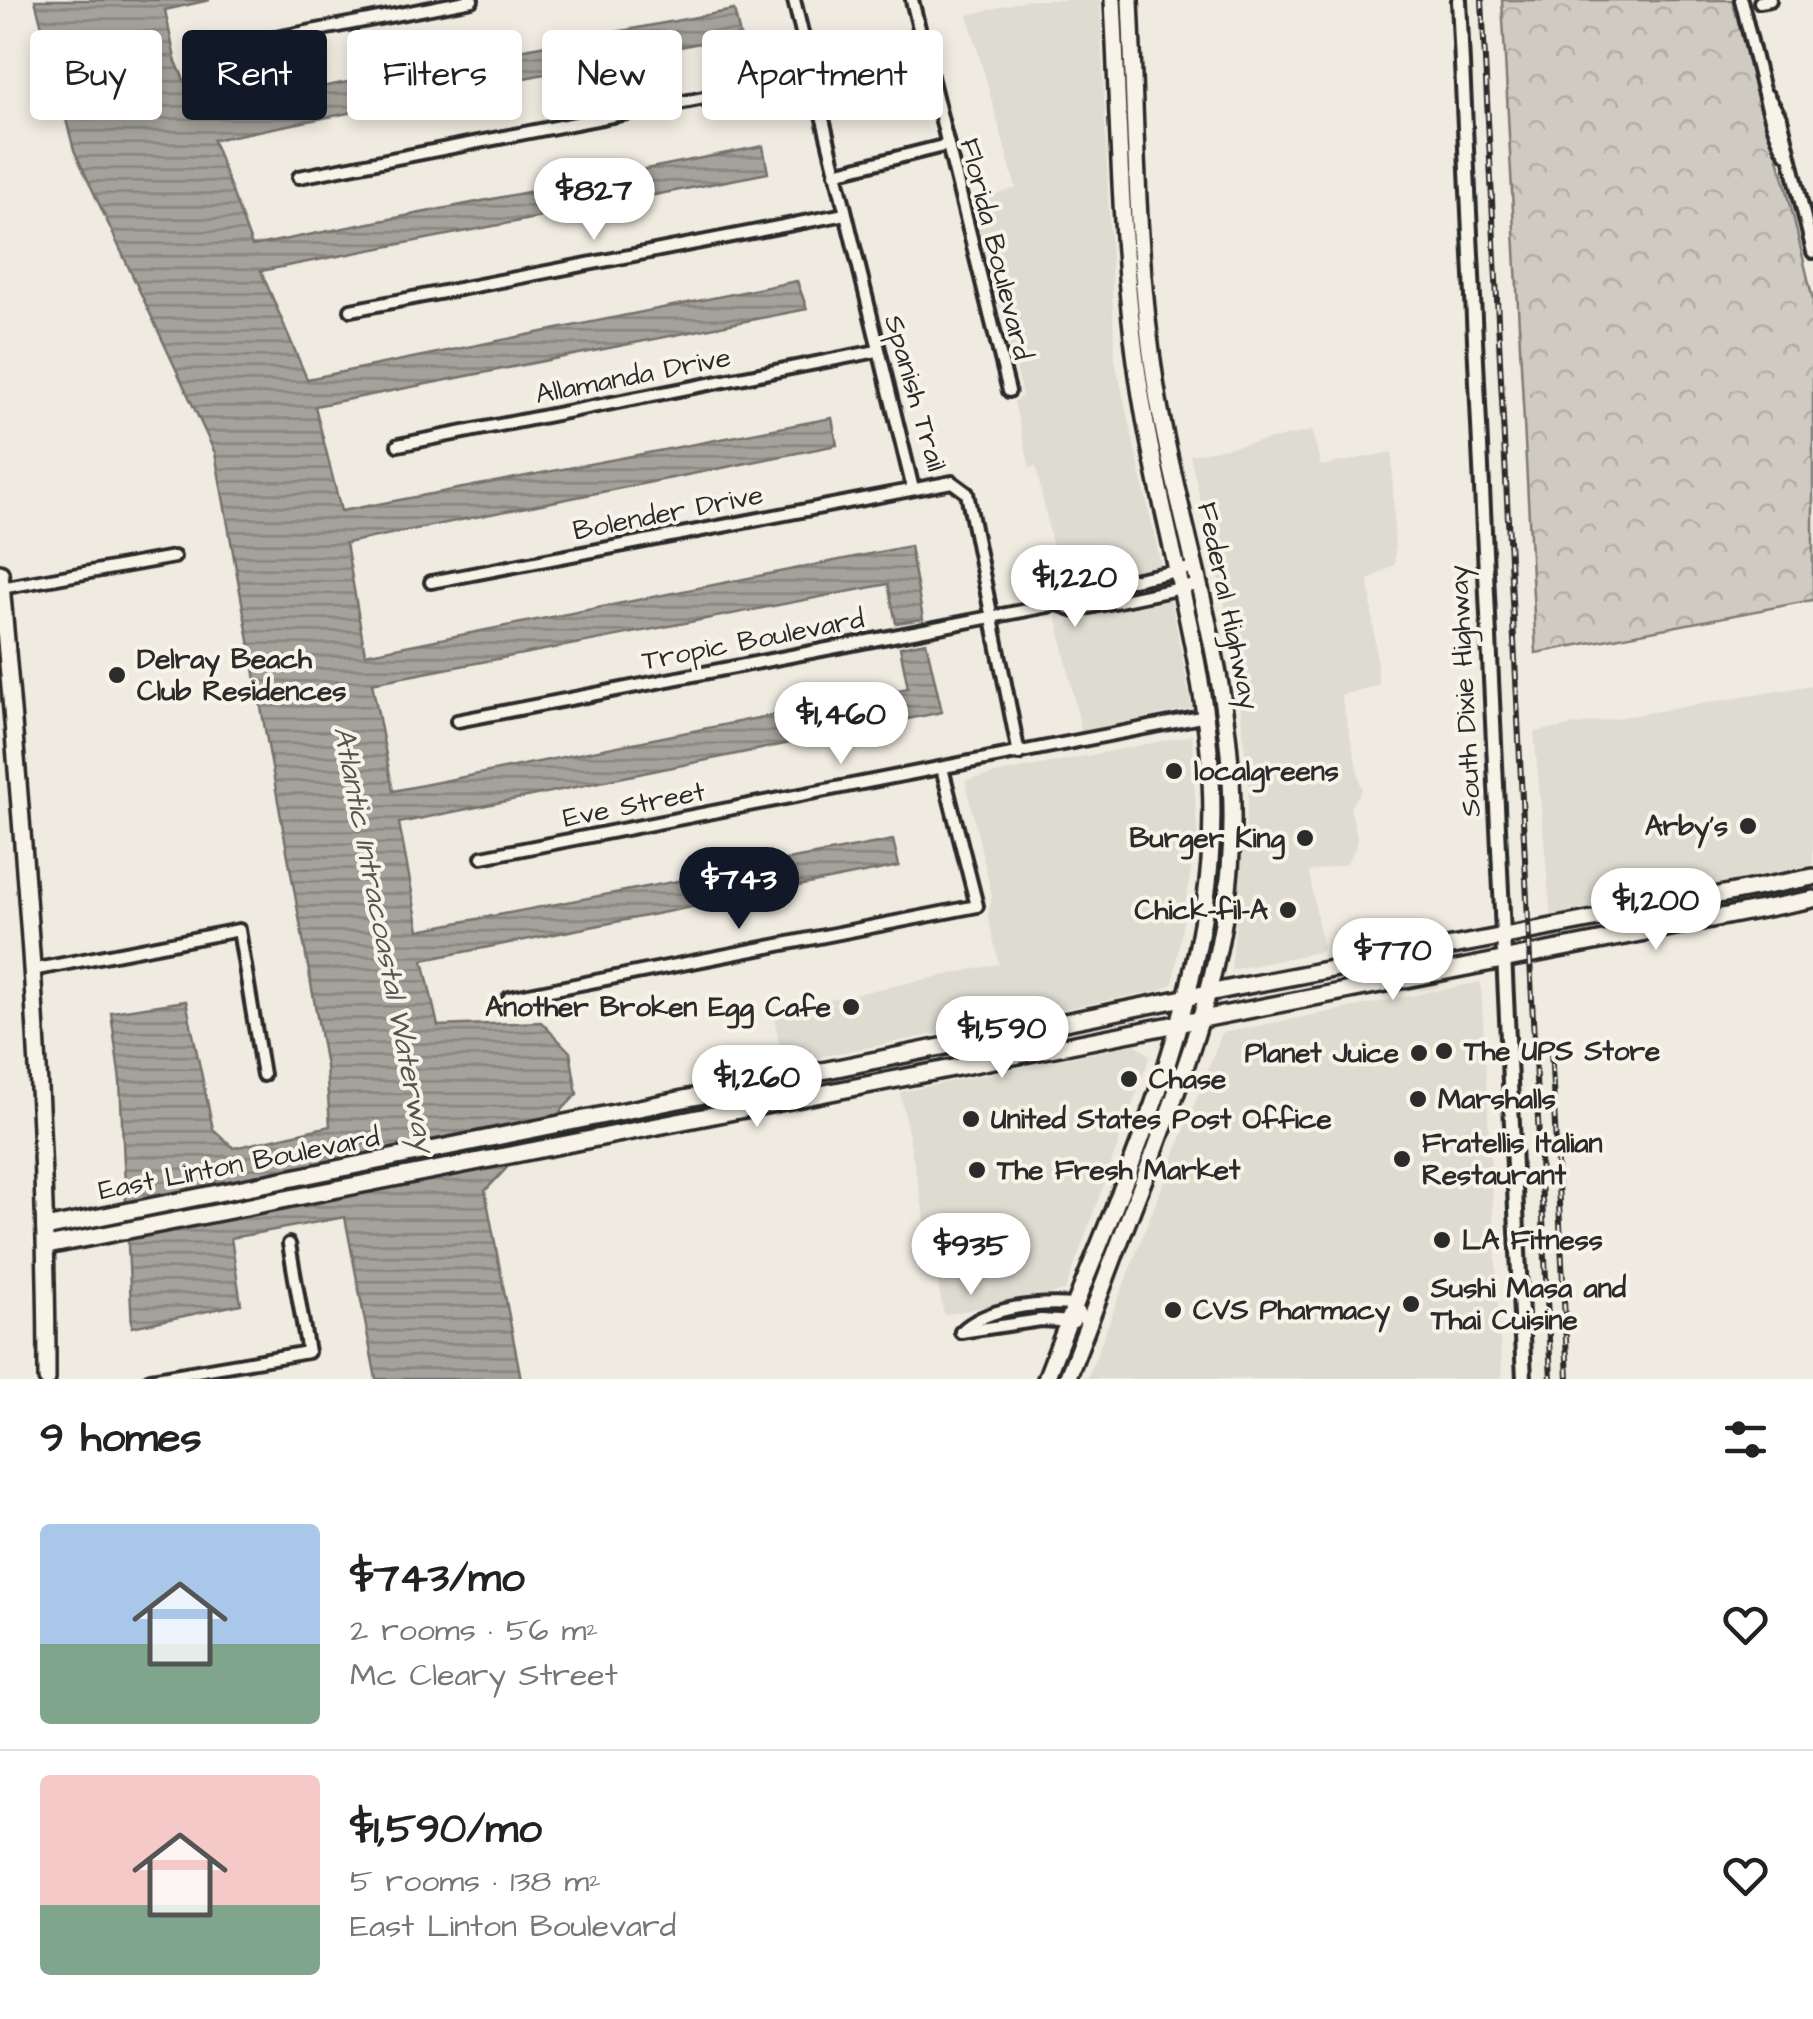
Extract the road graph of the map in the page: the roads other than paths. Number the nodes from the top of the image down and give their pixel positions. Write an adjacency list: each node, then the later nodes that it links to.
1 (472, 0): 8 (street)
2 (794, 0): 9 (street, Spanish Trail)
3 (912, 0): 12 (street, Florida Boulevard)
4 (1113, 0): 19 (main road, Federal Highway)
5 (1130, 0): 20 (main road, Federal Highway)
6 (1459, 0): 41 (street, South Dixie Highway)
7 (1741, 0): 16 (street)
8 (317, 30)
9 (801, 30)
10 (702, 98): 14 (street)
11 (822, 120): 13 (street, Spanish Trail)
12 (948, 146): 13 (street); 21 (street, Florida Boulevard)
13 (835, 173): 15 (street, Spanish Trail)
14 (299, 177)
15 (844, 214): 17 (street); 18 (street, Spanish Trail)
16 (1813, 252)
17 (350, 310)
18 (877, 351): 22 (street, Allamanda Drive); 23 (street, Spanish Trail)
19 (1137, 368): 20 (main road); 25 (main road, Federal Highway)
20 (1155, 382): 25 (main road, Federal Highway)
21 (1009, 392)
22 (398, 445)
23 (914, 489): 27 (street, Bolender Drive); 29 (street, Spanish Trail)
24 (174, 557): 26 (street)
25 (1187, 575): 28 (street, Tropic Boulevard); 28 (street, Tropic Boulevard); 30 (main road, Federal Highway); 46 (main road, Federal Highway)
26 (1, 580): 44 (main road)
27 (431, 582)
28 (1058, 604): 29 (street, Tropic Boulevard)
29 (992, 616): 31 (street, Tropic Boulevard); 32 (street, Spanish Trail)
30 (1208, 716): 32 (street, Eve Street); 48 (main road, Federal Highway)
31 (457, 720)
32 (1019, 754): 33 (street, Eve Street)
33 (942, 768): 34 (street, Eve Street); 47 (street)
34 (482, 858)
35 (1813, 878): 36 (main road, East Linton Boulevard)
36 (1755, 889): 37 (main road, East Linton Boulevard); 39 (main road)
37 (1727, 894): 40 (main road); 41 (main road, East Linton Boulevard)
38 (1813, 899): 39 (main road, East Linton Boulevard)
39 (1723, 917): 40 (main road, East Linton Boulevard)
40 (1695, 922): 42 (main road, East Linton Boulevard)
41 (1502, 939): 42 (street, South Dixie Highway); 43 (main road, East Linton Boulevard)
42 (1502, 960): 45 (main road, East Linton Boulevard); 63 (street, South Dixie Highway)
43 (1380, 962): 45 (main road); 46 (main road, East Linton Boulevard)
44 (32, 970): 52 (street); 54 (main road)
45 (1363, 986): 49 (main road, East Linton Boulevard)
46 (1209, 994): 48 (main road, East Linton Boulevard); 49 (main road, Federal Highway)
47 (509, 998)
48 (1184, 999): 50 (main road, Federal Highway); 51 (main road, East Linton Boulevard)
49 (1202, 1018): 50 (main road, East Linton Boulevard); 58 (main road, Federal Highway)
50 (1178, 1023): 53 (main road, East Linton Boulevard); 57 (main road, Federal Highway)
51 (878, 1060): 53 (main road); 54 (main road, East Linton Boulevard)
52 (263, 1075)
53 (882, 1081): 56 (main road, East Linton Boulevard)
54 (46, 1228): 56 (main road)
55 (289, 1244): 60 (street)
56 (47, 1246): 59 (main road)
57 (1071, 1313): 57 (street); 58 (street); 61 (main road, Federal Highway)
58 (1088, 1326): 62 (main road, Federal Highway)
59 (47, 1379)
60 (150, 1379)
61 (1046, 1379)
62 (1067, 1379)
63 (1524, 1379)

